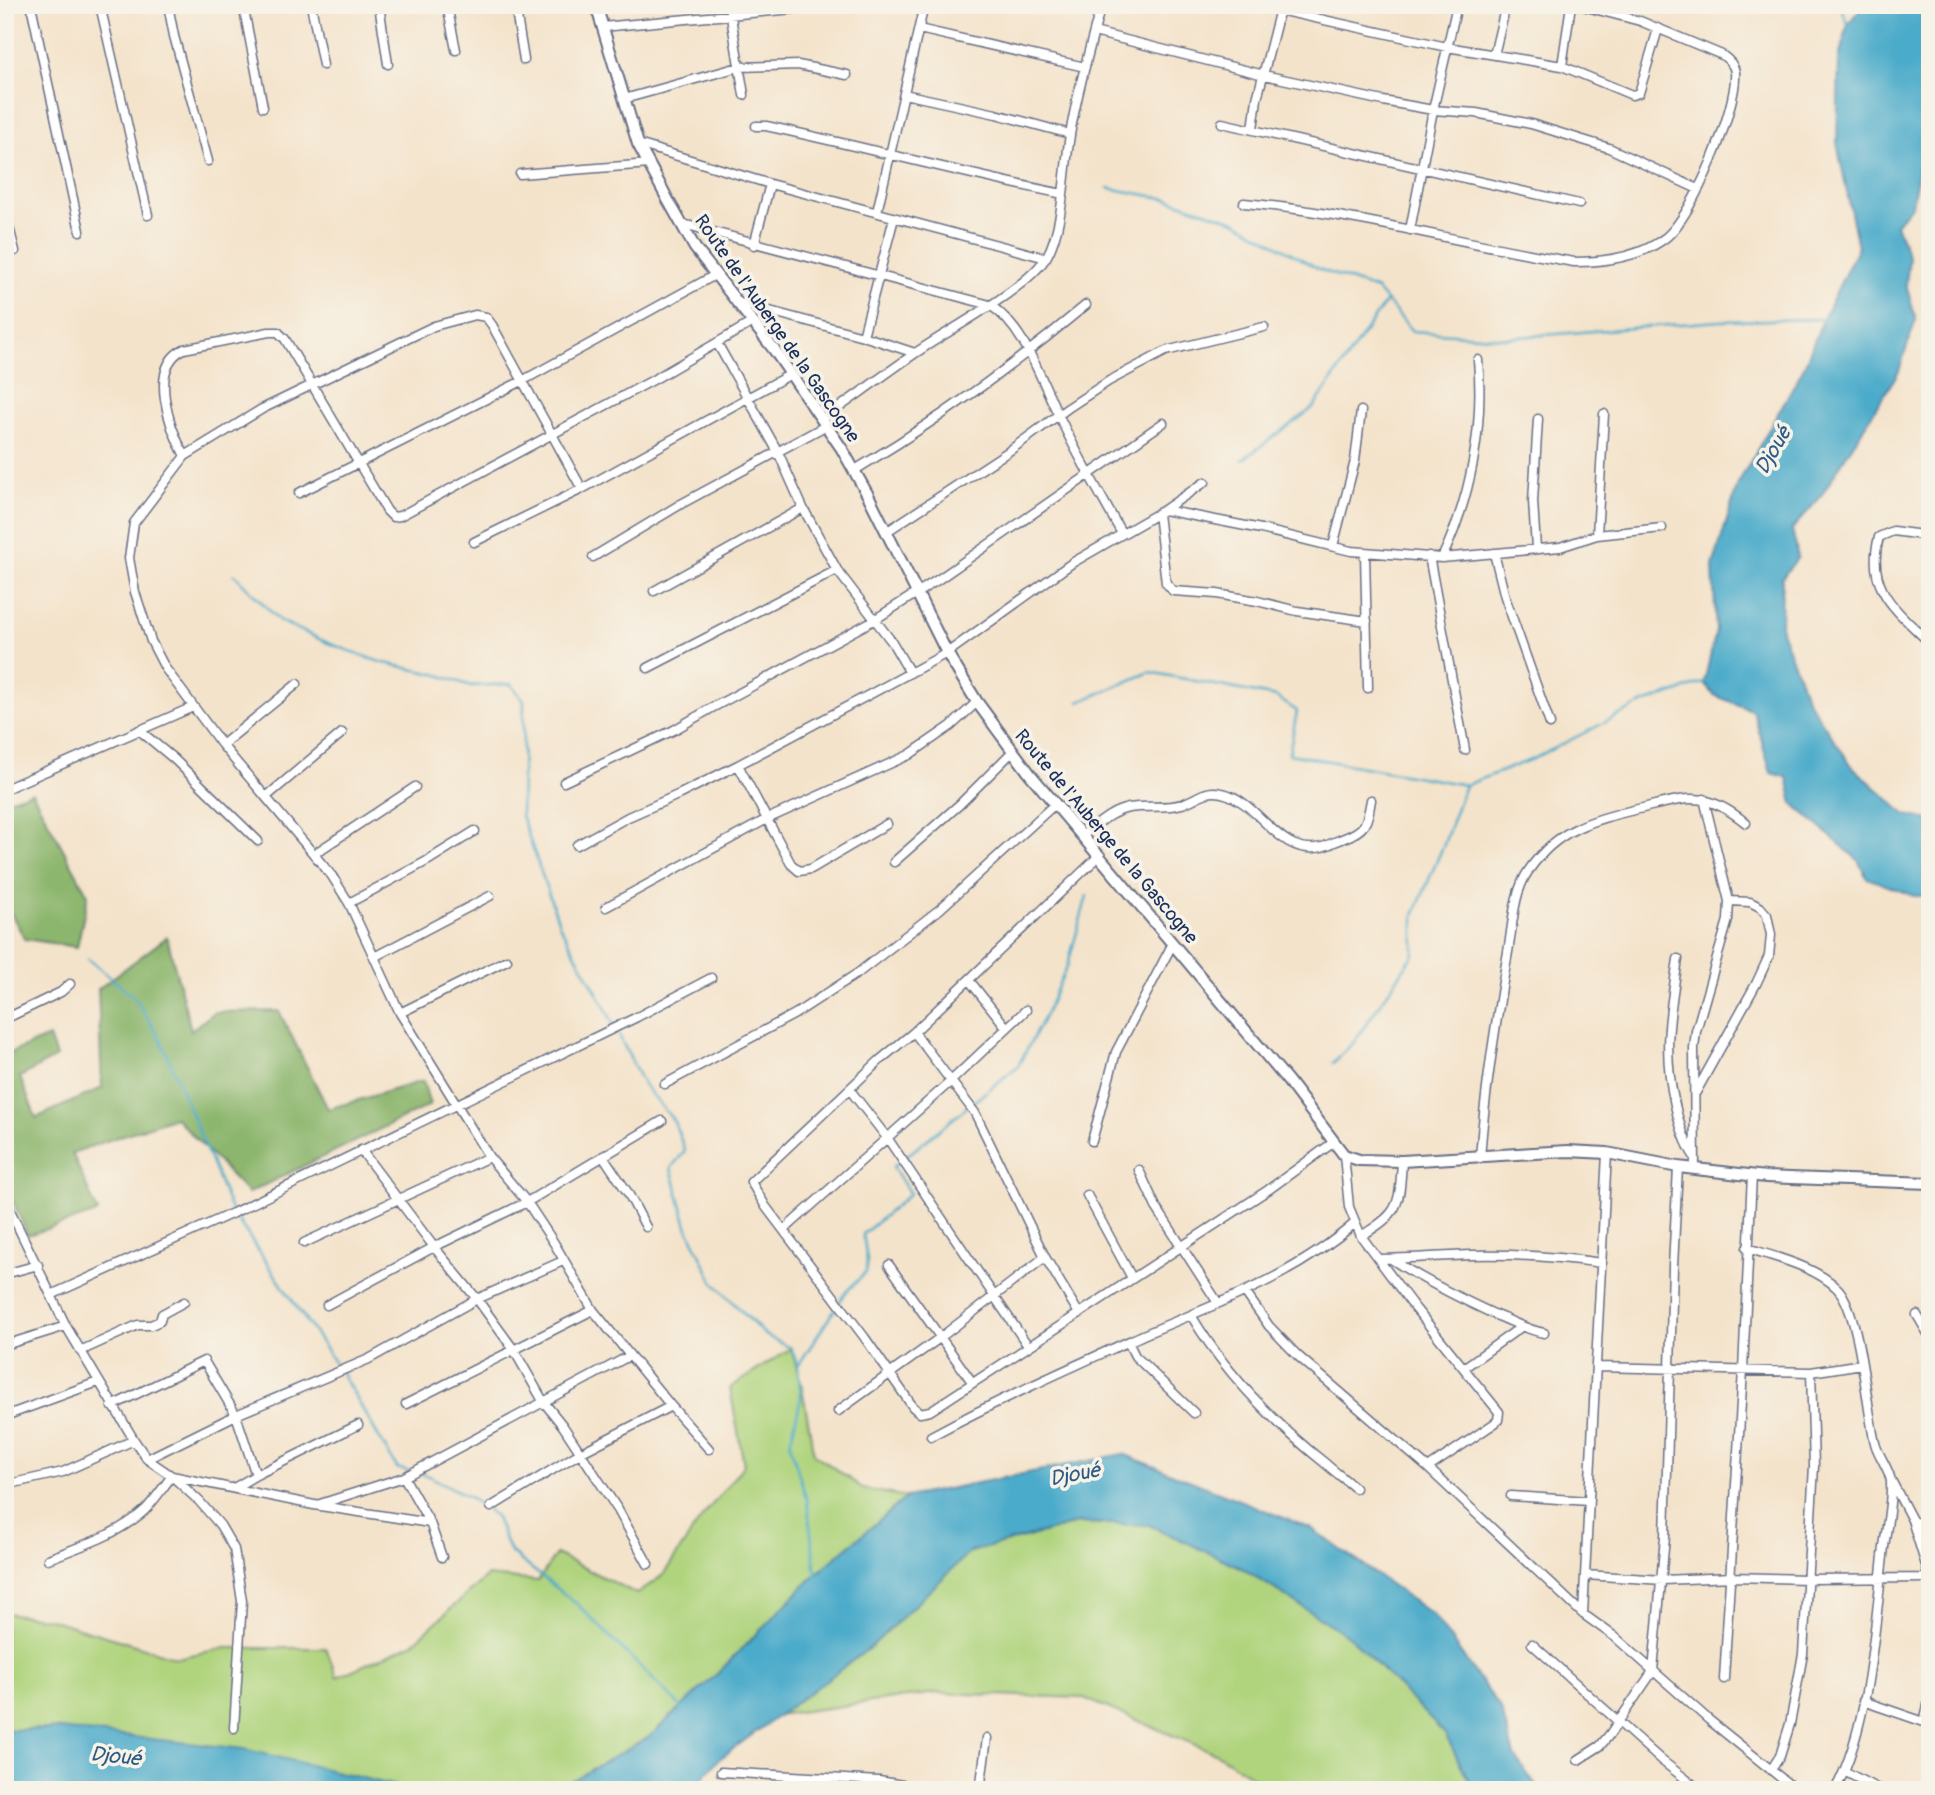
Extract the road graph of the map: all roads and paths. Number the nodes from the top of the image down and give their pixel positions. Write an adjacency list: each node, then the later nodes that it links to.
1 (31, 5): 61 (street)
2 (100, 5): 57 (street)
3 (169, 5): 46 (street)
4 (243, 5): 38 (street)
5 (312, 5): 29 (street)
6 (379, 5): 28 (street)
7 (447, 5): 25 (street)
8 (515, 5): 27 (street)
9 (596, 5): 20 (street, Route de l'Auberge de la Gascogne)
10 (835, 5): 19 (street)
11 (924, 5): 21 (street)
12 (1101, 5): 23 (street)
13 (1256, 5): 18 (street)
14 (1457, 5): 24 (street)
15 (1506, 5): 26 (street)
16 (1572, 5): 30 (street)
17 (1579, 5): 22 (street)
18 (1280, 8): 24 (street); 34 (street)
19 (730, 10): 20 (street); 31 (street)
20 (602, 27): 37 (street, Route de l'Auberge de la Gascogne)
21 (919, 29): 32 (street); 35 (street)
22 (1658, 29): 30 (street); 51 (street)
23 (1094, 32): 32 (street); 34 (street)
24 (1447, 47): 26 (street); 39 (street)
25 (456, 50)
26 (1493, 55): 30 (street)
27 (524, 60)
28 (388, 64)
29 (323, 65)
30 (1562, 66)
31 (739, 67): 33 (street); 36 (street); 37 (street)
32 (1085, 67): 43 (street)
33 (848, 75)
34 (1264, 75): 39 (street); 42 (street)
35 (904, 94): 43 (street); 45 (street)
36 (744, 95)
37 (624, 99): 44 (street, Route de l'Auberge de la Gascogne)
38 (262, 107)
39 (1433, 110): 48 (street); 51 (street)
40 (1222, 124): 42 (street)
41 (756, 126): 45 (street)
42 (1253, 129): 48 (street)
43 (1070, 134): 52 (street)
44 (638, 144): 47 (street, Route de l'Auberge de la Gascogne); 50 (street)
45 (890, 154): 52 (street); 56 (street)
46 (208, 160)
47 (650, 164): 49 (street); 59 (street, Route de l'Auberge de la Gascogne)
48 (1421, 168): 54 (street); 60 (street)
49 (520, 174)
50 (770, 184): 56 (street); 62 (street)
51 (1698, 189): 60 (street)
52 (1063, 194): 64 (street)
53 (1244, 203): 60 (street)
54 (1579, 204)
55 (5, 211): 63 (street)
56 (877, 212): 58 (street)
57 (148, 215)
58 (894, 218): 64 (street); 66 (street)
59 (682, 224): 62 (street); 65 (street, Route de l'Auberge de la Gascogne)
60 (1410, 230)
61 (80, 231)
62 (754, 245): 66 (street)
63 (15, 251)
64 (1046, 258): 68 (street)
65 (715, 275): 67 (street, Route de l'Auberge de la Gascogne); 78 (street)
66 (877, 277): 68 (street); 72 (street)
67 (736, 302): 70 (street, Route de l'Auberge de la Gascogne); 72 (street)
68 (990, 305): 74 (street); 75 (street)
69 (1086, 305): 75 (street)
70 (751, 323): 73 (street); 77 (street, Route de l'Auberge de la Gascogne)
71 (1264, 327): 83 (street)
72 (863, 336): 74 (street)
73 (718, 343): 80 (street); 87 (street)
74 (915, 353): 85 (street)
75 (1029, 354): 83 (street); 91 (street)
76 (1478, 359): 110 (street)
77 (791, 374): 80 (street); 85 (street, Route de l'Auberge de la Gascogne)
78 (522, 380): 79 (street); 87 (street); 90 (street)
79 (311, 385): 89 (street); 89 (street); 90 (street)
80 (748, 396): 88 (street); 94 (street)
81 (1361, 411): 104 (street)
82 (1604, 414): 101 (street)
83 (1058, 416): 92 (street); 99 (street)
84 (1538, 419): 105 (street)
85 (825, 422): 88 (street); 91 (street, Route de l'Auberge de la Gascogne)
86 (1163, 423): 92 (street)
87 (551, 436): 90 (street); 94 (street)
88 (778, 452): 96 (street); 109 (street)
89 (185, 456): 123 (street)
90 (357, 464): 95 (street)
91 (855, 471): 99 (street, Route de l'Auberge de la Gascogne)
92 (1089, 474): 100 (street); 113 (street)
93 (1205, 482): 97 (street)
94 (582, 489): 103 (street)
95 (299, 493)
96 (803, 508): 111 (street); 112 (street)
97 (1161, 511): 100 (street); 104 (street); 115 (street)
98 (1662, 528): 101 (street)
99 (886, 532): 113 (street, Route de l'Auberge de la Gascogne)
100 (1122, 534): 117 (street)
101 (1597, 536): 105 (street)
102 (1930, 536): 116 (street)
103 (474, 542)
104 (1333, 546): 106 (street)
105 (1536, 548): 107 (street)
106 (1365, 553): 108 (street); 115 (street)
107 (1494, 553): 110 (street); 124 (street)
108 (1429, 556): 110 (street); 128 (street)
109 (593, 557)
110 (1442, 558)
111 (836, 570): 114 (street); 118 (street)
112 (654, 591)
113 (917, 593): 114 (street); 117 (street, Route de l'Auberge de la Gascogne)
114 (874, 620): 119 (street); 131 (street)
115 (1367, 621): 121 (street)
116 (1930, 643)
117 (947, 653): 119 (street); 122 (street, Route de l'Auberge de la Gascogne)
118 (648, 668)
119 (910, 673): 130 (street)
120 (297, 684): 127 (street)
121 (1368, 688)
122 (977, 702): 129 (street, Route de l'Auberge de la Gascogne); 138 (street)
123 (193, 707): 125 (street); 127 (street)
124 (1550, 723)
125 (139, 730): 133 (street); 143 (street)
126 (342, 733): 134 (street)
127 (222, 745): 134 (street)
128 (1465, 750)
129 (1013, 751): 137 (street, Route de l'Auberge de la Gascogne); 147 (street)
130 (738, 765): 138 (street); 144 (street)
131 (564, 782)
132 (415, 787): 145 (street)
133 (5, 789)
134 (266, 797): 145 (street)
135 (1704, 799): 139 (street); 149 (street); 181 (street)
136 (1371, 800): 142 (street)
137 (1055, 804): 142 (street, Route de l'Auberge de la Gascogne); 166 (street)
138 (768, 819): 140 (street); 151 (street)
139 (1746, 823)
140 (887, 824)
141 (475, 831): 150 (street)
142 (1083, 835): 146 (street, Route de l'Auberge de la Gascogne)
143 (258, 841)
144 (577, 845)
145 (314, 854): 150 (street)
146 (1100, 855): 152 (street, Route de l'Auberge de la Gascogne); 157 (street)
147 (894, 862)
148 (490, 896): 153 (street)
149 (1729, 901): 169 (street); 169 (street)
150 (349, 903): 153 (street)
151 (606, 907)
152 (1173, 943): 173 (street); 174 (street, Route de l'Auberge de la Gascogne)
153 (374, 957): 160 (street)
154 (1678, 959): 179 (street)
155 (507, 960): 160 (street)
156 (711, 978): 170 (street)
157 (969, 980): 162 (street); 163 (street)
158 (70, 984): 161 (street)
159 (1026, 1010): 162 (street)
160 (400, 1013): 170 (street)
161 (5, 1020)
162 (1007, 1028): 165 (street)
163 (914, 1032): 165 (street); 168 (street)
164 (1929, 1045): 167 (street)
165 (950, 1082): 172 (street); 200 (street)
166 (665, 1084)
167 (1930, 1087)
168 (850, 1090): 172 (street); 194 (street)
169 (1695, 1094): 179 (street)
170 (455, 1103): 175 (street); 180 (street)
171 (662, 1121): 178 (street)
172 (888, 1139): 194 (street); 211 (street)
173 (1092, 1141)
174 (1334, 1142): 177 (street, Route de l'Auberge de la Gascogne); 197 (street)
175 (361, 1150): 189 (street); 210 (street)
176 (1607, 1153): 181 (street); 183 (street); 204 (street)
177 (1344, 1155): 182 (street); 192 (street)
178 (603, 1156): 191 (street); 193 (street)
179 (1695, 1156): 184 (street)
180 (489, 1157): 189 (street); 191 (street)
181 (1480, 1158): 182 (street)
182 (1402, 1161): 195 (street)
183 (1678, 1167): 184 (street); 234 (street)
184 (1695, 1169): 186 (street)
185 (1139, 1170): 197 (street)
186 (1752, 1175): 187 (street); 199 (street)
187 (1930, 1183)
188 (1087, 1195): 208 (street)
189 (398, 1199): 196 (street); 198 (street)
190 (5, 1200): 205 (street)
191 (527, 1202): 198 (street); 203 (street)
192 (1355, 1223): 195 (street); 209 (street)
193 (646, 1227)
194 (785, 1229): 237 (street)
195 (1361, 1236): 201 (street)
196 (304, 1243)
197 (1181, 1245): 208 (street); 214 (street)
198 (434, 1247): 212 (street); 215 (street)
199 (1747, 1248): 231 (street); 235 (street)
200 (1045, 1257): 211 (street); 217 (street)
201 (1379, 1259): 202 (street); 232 (street)
202 (1391, 1259): 204 (street); 221 (street)
203 (564, 1261): 212 (street); 216 (street)
204 (1602, 1264): 233 (street)
205 (38, 1265): 207 (street); 210 (street)
206 (889, 1265): 223 (street)
207 (5, 1274)
208 (1132, 1278): 217 (street)
209 (1245, 1292): 214 (street); 254 (street)
210 (51, 1295): 220 (street)
211 (995, 1295): 223 (street); 227 (street)
212 (477, 1299): 228 (street); 246 (street)
213 (184, 1301): 229 (street)
214 (1218, 1303): 218 (street)
215 (327, 1305)
216 (593, 1310): 228 (street); 230 (street)
217 (1078, 1312): 227 (street)
218 (1191, 1315): 225 (street); 261 (street)
219 (1917, 1315): 224 (street)
220 (66, 1325): 226 (street); 229 (street)
221 (1521, 1327): 222 (street); 232 (street)
222 (1544, 1333)
223 (941, 1337): 237 (street); 239 (street)
224 (1930, 1337)
225 (1128, 1342): 245 (street); 249 (street)
226 (5, 1345)
227 (1028, 1346): 239 (street)
228 (514, 1350): 240 (street); 241 (street)
229 (80, 1351): 238 (street)
230 (629, 1356): 240 (street); 243 (street)
231 (1862, 1364): 236 (street); 258 (street)
232 (1465, 1367): 254 (street)
233 (1597, 1367): 234 (street); 263 (street)
234 (1671, 1370): 235 (street); 277 (street)
235 (1743, 1370): 236 (street); 273 (street)
236 (1811, 1372): 275 (street)
237 (890, 1374): 239 (street); 244 (street)
238 (98, 1382): 242 (street); 247 (street)
239 (972, 1382)
240 (543, 1401): 252 (street); 257 (street)
241 (406, 1404)
242 (112, 1406): 246 (street); 250 (street)
243 (671, 1406): 251 (street); 252 (street)
244 (838, 1411)
245 (1194, 1413)
246 (236, 1415): 253 (street); 255 (street)
247 (5, 1416)
248 (358, 1425): 255 (street)
249 (931, 1436)
250 (134, 1440): 253 (street); 259 (street)
251 (709, 1449)
252 (580, 1453): 265 (street); 271 (street)
253 (147, 1459): 256 (street)
254 (1428, 1468): 278 (street)
255 (256, 1475): 260 (street)
256 (172, 1476): 260 (street); 270 (street); 286 (street)
257 (404, 1477): 264 (street); 267 (street)
258 (1891, 1480): 266 (street); 276 (street)
259 (5, 1485)
260 (234, 1488): 264 (street)
261 (1355, 1488)
262 (1511, 1496): 263 (street)
263 (1588, 1501): 272 (street)
264 (314, 1505): 267 (street)
265 (491, 1507)
266 (1912, 1520): 268 (street); 274 (street)
267 (430, 1523): 269 (street)
268 (1930, 1532)
269 (442, 1557)
270 (48, 1559)
271 (648, 1563)
272 (1585, 1575): 277 (street); 278 (street)
273 (1732, 1577): 275 (street); 277 (street); 281 (street)
274 (1930, 1578): 276 (street)
275 (1807, 1579): 276 (street); 289 (street)
276 (1880, 1579): 283 (street)
277 (1663, 1580): 280 (street)
278 (1583, 1614): 280 (street)
279 (1532, 1644): 284 (street)
280 (1653, 1671): 284 (street); 289 (street)
281 (1724, 1679)
282 (1930, 1697): 285 (street)
283 (1863, 1701): 285 (street); 290 (street)
284 (1618, 1723): 288 (street); 294 (street)
285 (1927, 1723)
286 (234, 1728)
287 (987, 1738): 293 (street)
288 (1578, 1760)
289 (1771, 1770): 295 (street)
290 (1844, 1771): 296 (street); 297 (street)
291 (721, 1772): 292 (street)
292 (931, 1790)
293 (980, 1790)
294 (1700, 1790)
295 (1796, 1790)
296 (1835, 1790)
297 (1880, 1790)

